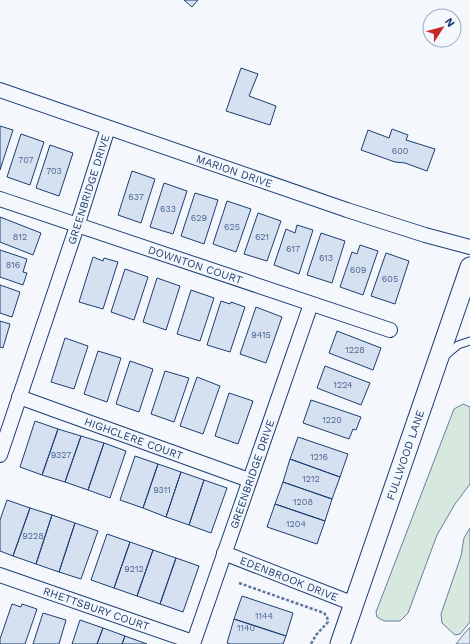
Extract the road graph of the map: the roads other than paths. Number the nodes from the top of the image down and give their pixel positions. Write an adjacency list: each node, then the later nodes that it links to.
1 (0, 90): 2 (street, MARION DRIVE)
2 (108, 128): 4 (street, GREENBRIDGE DRIVE); 5 (street, MARION DRIVE)
3 (0, 199): 4 (street, DOWNTON COURT)
4 (77, 226): 7 (street, DOWNTON COURT); 11 (street, GREENBRIDGE DRIVE)
5 (470, 247)
6 (470, 267): 10 (street, FULLWOOD LANE)
7 (311, 304): 8 (street, DOWNTON COURT); 13 (street, GREENBRIDGE DRIVE)
8 (390, 330)
9 (470, 341): 10 (lane)
10 (436, 367): 16 (street, FULLWOOD LANE)
11 (19, 397): 12 (street, GREENBRIDGE DRIVE); 13 (street, HIGHCLERE COURT)
12 (0, 455)
13 (249, 480): 14 (street, GREENBRIDGE DRIVE)
14 (224, 553): 16 (street, EDENBROOK DRIVE); 17 (street, GREENBRIDGE DRIVE)
15 (0, 575): 17 (street, RHETTSBURY COURT)
16 (354, 604): 18 (street, FULLWOOD LANE)
17 (193, 643)
18 (340, 644)

